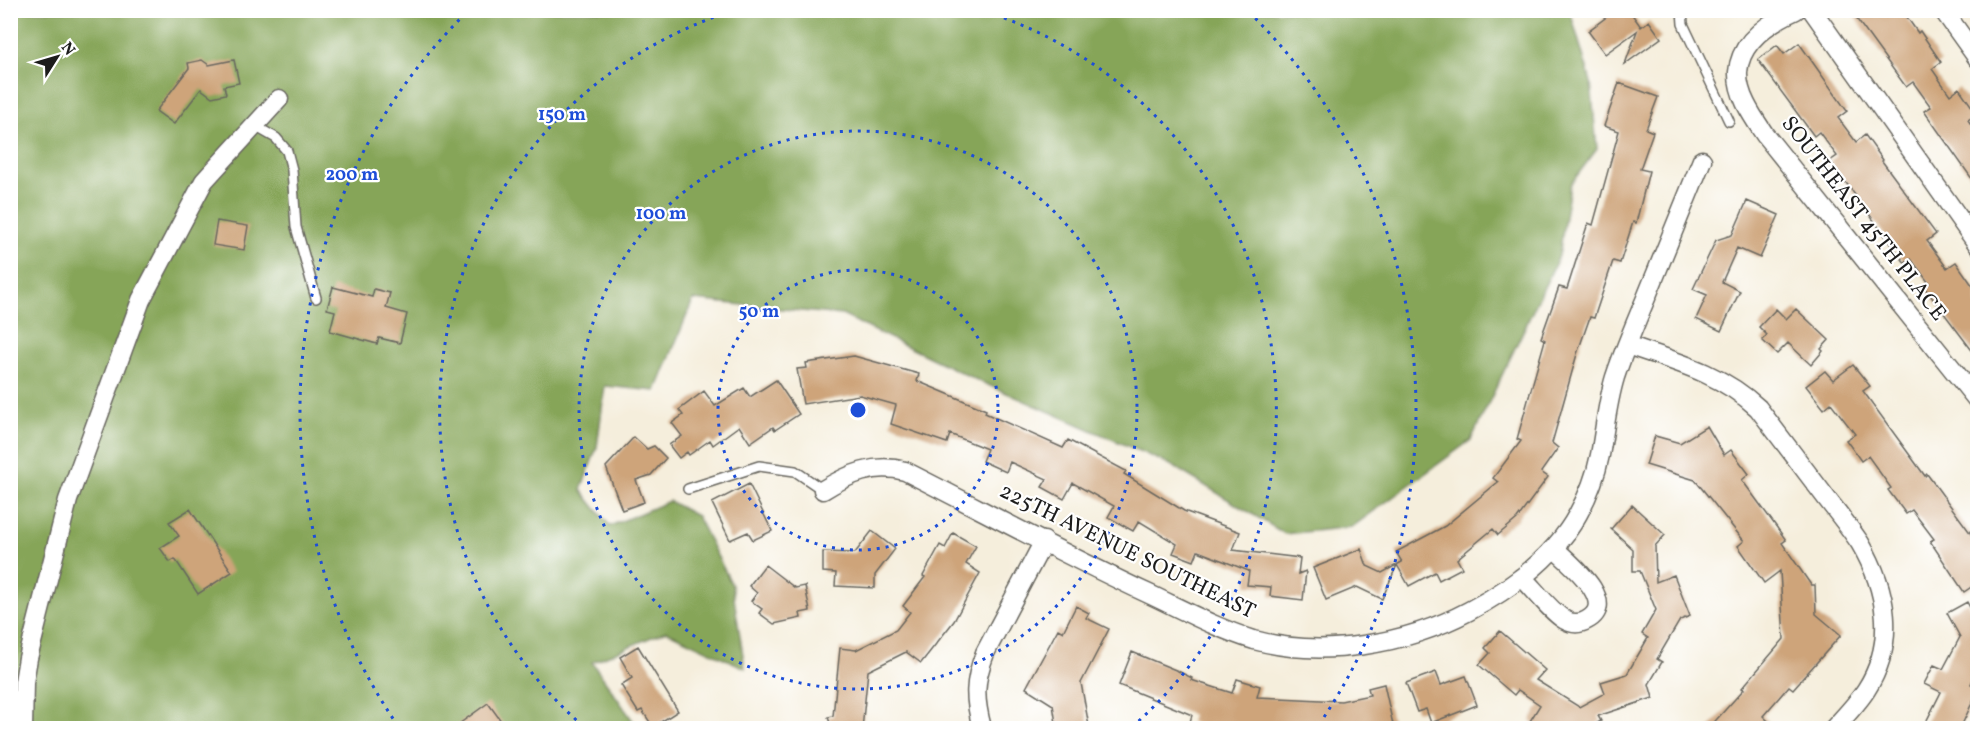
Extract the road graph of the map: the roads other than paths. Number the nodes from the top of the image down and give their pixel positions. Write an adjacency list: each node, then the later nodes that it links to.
1 (1682, 10): 7 (lane)
2 (1796, 10): 13 (street, SOUTHEAST 45TH PLACE)
3 (1812, 10): 10 (street)
4 (1944, 10): 5 (street)
5 (1977, 59)
6 (279, 99): 8 (street)
7 (1729, 122)
8 (255, 126): 11 (lane); 19 (street)
9 (1702, 160): 12 (street, 225TH AVENUE SOUTHEAST)
10 (1977, 246)
11 (316, 298)
12 (1627, 345): 17 (street, 225TH AVENUE SOUTHEAST); 21 (street)
13 (1977, 401)
14 (688, 489): 15 (lane)
15 (823, 490): 16 (street, 225TH AVENUE SOUTHEAST)
16 (1044, 541): 18 (street, 225TH AVENUE SOUTHEAST); 20 (street)
17 (1554, 548): 18 (street, 225TH AVENUE SOUTHEAST); 18 (street)
18 (1522, 577)
19 (23, 729)
20 (982, 729)
21 (1834, 729)

